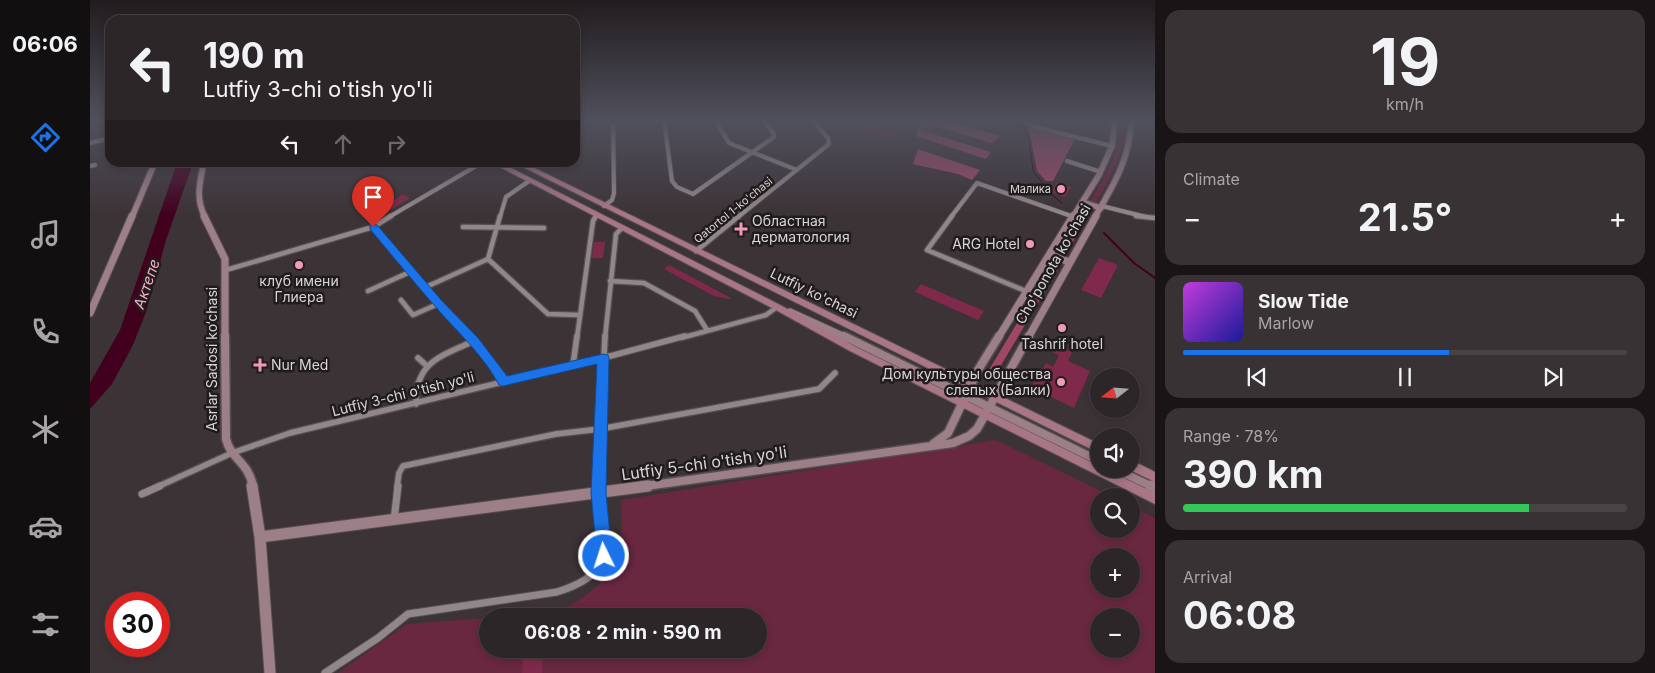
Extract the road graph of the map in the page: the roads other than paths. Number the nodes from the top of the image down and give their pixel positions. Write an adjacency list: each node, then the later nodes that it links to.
1 (613, 151): 19 (street)
2 (668, 151): 6 (street)
3 (819, 151): 15 (street, Qatortol 1-ko'chasi)
4 (1110, 151): 16 (street, Cho'ponota ko'chasi)
5 (1129, 151): 20 (street, Cho'ponota ko'chasi)
6 (752, 152): 15 (street)
7 (1067, 161): 16 (street)
8 (95, 165): 9 (street)
9 (90, 166)
10 (153, 167): 44 (street)
11 (203, 167): 33 (street, Asrlar Sadosi ko‘chasi)
12 (475, 167): 24 (street)
13 (502, 167): 17 (main road, Lutfiy ko'chasi)
14 (526, 167): 19 (main road, Lutfiy ko'chasi)
15 (797, 170): 29 (street, Qatortol 1-ko'chasi)
16 (1100, 172): 18 (street, Cho'ponota ko'chasi)
17 (529, 181): 21 (main road, Lutfiy ko'chasi); 26 (street)
18 (1082, 202): 20 (street); 22 (street, Cho'ponota ko'chasi)
19 (604, 206): 29 (main road, Lutfiy ko'chasi)
20 (1101, 207): 23 (street); 32 (street, Cho'ponota ko'chasi)
21 (597, 215): 28 (main road, Lutfiy ko'chasi); 45 (street)
22 (1074, 217): 30 (street, Cho'ponota ko'chasi); 40 (street)
23 (1155, 218)
24 (373, 227): 33 (street); 34 (street)
25 (463, 227): 26 (street)
26 (496, 228): 27 (street); 31 (street)
27 (544, 228)
28 (622, 228): 36 (street); 37 (main road, Lutfiy ko'chasi)
29 (696, 251): 35 (main road, Lutfiy ko'chasi)
30 (1051, 255): 32 (street); 40 (street, Cho'ponota ko'chasi)
31 (488, 259): 38 (street); 45 (street)
32 (1069, 262): 57 (street, Cho'ponota ko'chasi)
33 (226, 270): 61 (street, Asrlar Sadosi ko‘chasi)
34 (412, 271): 38 (street); 39 (street)
35 (741, 274): 37 (main road); 54 (main road, Lutfiy ko'chasi)
36 (610, 281): 46 (street); 49 (street)
37 (730, 283): 43 (main road, Lutfiy ko'chasi)
38 (426, 287): 42 (street)
39 (368, 291)
40 (1028, 292): 54 (street, Cho'ponota ko'chasi)
41 (401, 300): 42 (street)
42 (438, 304): 47 (street)
43 (776, 307): 46 (street, Lutfiy 3-chi o'tish yo'li); 55 (main road, Lutfiy ko'chasi)
44 (91, 314)
45 (579, 315): 51 (street)
46 (707, 330): 49 (street, Lutfiy 3-chi o'tish yo'li)
47 (474, 341): 50 (street); 53 (street)
48 (418, 358): 50 (street)
49 (603, 358): 51 (street, Lutfiy 3-chi o'tish yo'li); 58 (street)
50 (426, 365): 56 (street)
51 (573, 365): 53 (street, Lutfiy 3-chi o'tish yo'li)
52 (835, 373): 58 (street)
53 (503, 382): 56 (street, Lutfiy 3-chi o'tish yo'li)
54 (969, 387): 55 (street, Cho'ponota ko'chasi); 57 (main road, Lutfiy ko'chasi)
55 (963, 400): 57 (main road, Lutfiy ko'chasi); 59 (street, Cho'ponota ko'chasi)
56 (416, 404): 61 (street, Lutfiy 3-chi o'tish yo'li)
57 (988, 407): 59 (street, Cho'ponota ko'chasi); 60 (main road, Lutfiy ko'chasi); 62 (street, Lutfiy ko'chasi); 69 (main road, Lutfiy ko'chasi)
58 (600, 429): 67 (street); 70 (street)
59 (929, 446): 67 (street, Lutfiy 5-chi o'tish yo'li)
60 (1090, 446)
61 (232, 453): 68 (street, Lutfiy 3-chi o'tish yo'li); 71 (street, Asrlar Sadosi ko‘chasi)
62 (1090, 457)
63 (1140, 469): 64 (main road)
64 (1155, 476)
65 (1134, 478): 66 (street)
66 (1155, 488)
67 (598, 493): 70 (street, Lutfiy 5-chi o'tish yo'li); 73 (street)
68 (142, 494)
69 (1155, 499)
70 (394, 520): 71 (street, Lutfiy 5-chi o'tish yo'li)
71 (260, 538): 72 (street, Asrlar Sadosi ko‘chasi)
72 (270, 673)
73 (325, 673)

